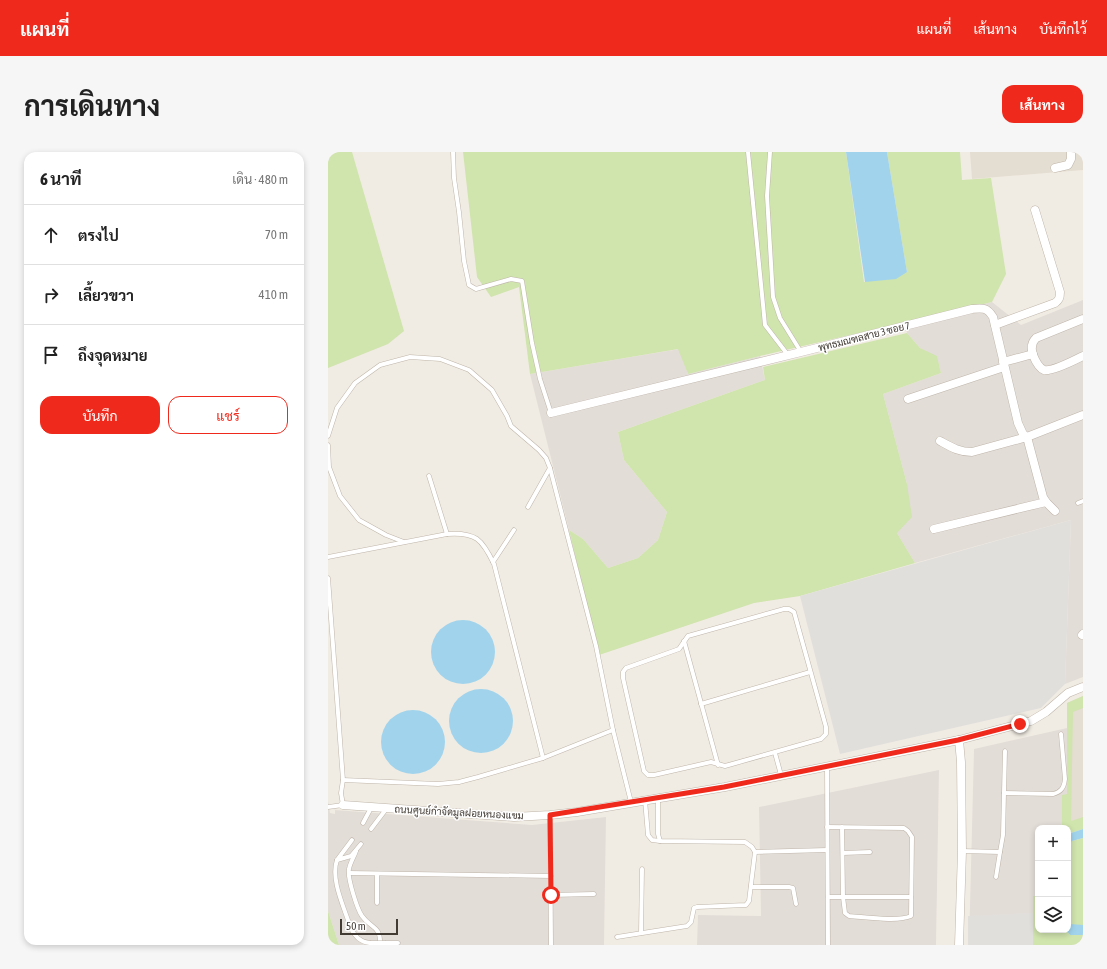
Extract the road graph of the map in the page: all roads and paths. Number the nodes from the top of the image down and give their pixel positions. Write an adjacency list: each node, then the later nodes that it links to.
1 (453, 152): 15 (lane)
2 (748, 152): 11 (lane)
3 (770, 152): 9 (lane)
4 (1071, 152): 5 (street)
5 (1055, 168)
6 (1035, 210): 8 (street)
7 (1083, 319): 10 (street)
8 (995, 325): 9 (street, พุทธมณฑลสาย 3 ซอย 7); 13 (street, พุทธมณฑลสาย 3 ซอย 7)
9 (801, 352): 11 (street, พุทธมณฑลสาย 3 ซอย 7)
10 (1033, 354): 12 (street); 13 (street)
11 (788, 355): 15 (street, พุทธมณฑลสาย 3 ซอย 7)
12 (1083, 356)
13 (1004, 364): 14 (street); 18 (street, พุทธมณฑลสาย 3 ซอย 7)
14 (908, 399)
15 (551, 413)
16 (1083, 415): 18 (street)
17 (328, 436): 22 (lane)
18 (1027, 437): 19 (street); 26 (street, พุทธมณฑลสาย 3 ซอย 7)
19 (940, 441)
20 (328, 445): 21 (lane)
21 (329, 467): 23 (lane); 33 (lane)
22 (550, 468): 28 (lane); 41 (lane)
23 (328, 473)
24 (429, 476): 32 (lane)
25 (1083, 501): 27 (lane)
26 (1046, 502): 29 (street, พุทธมณฑลสาย 3 ซอย 7); 30 (street)
27 (1078, 503)
28 (528, 507)
29 (1055, 512)
30 (934, 529)
31 (514, 530): 35 (lane)
32 (448, 534): 33 (lane); 35 (lane)
33 (404, 542): 34 (lane)
34 (328, 557)
35 (493, 562): 46 (lane)
36 (328, 578): 50 (lane)
37 (684, 640): 38 (lane); 40 (lane); 47 (lane)
38 (810, 672): 40 (lane); 45 (lane)
39 (1083, 687): 43 (street, ถนนศูนย์กำจัดมูลฝอยหนองแขม)
40 (701, 704): 47 (lane)
41 (613, 730): 46 (lane); 54 (lane)
42 (1061, 734): 51 (lane)
43 (958, 740): 48 (street, ถนนศูนย์กำจัดมูลฝอยหนองแขม); 68 (street)
44 (1005, 751): 51 (lane)
45 (775, 753): 47 (lane); 49 (lane)
46 (543, 758): 50 (lane)
47 (718, 765)
48 (827, 767): 49 (street, ถนนศูนย์กำจัดมูลฝอยหนองแขม); 61 (lane)
49 (781, 776): 52 (street, ถนนศูนย์กำจัดมูลฝอยหนองแขม)
50 (343, 780): 55 (lane)
51 (1004, 793): 72 (lane)
52 (658, 798): 53 (street, ถนนศูนย์กำจัดมูลฝอยหนองแขม); 65 (lane)
53 (645, 800): 54 (street, ถนนศูนย์กำจัดมูลฝอยหนองแขม); 65 (lane)
54 (631, 802): 59 (street, ถนนศูนย์กำจัดมูลฝอยหนองแขม)
55 (343, 805): 56 (lane); 57 (street, ถนนศูนย์กำจัดมูลฝอยหนองแขม)
56 (328, 806)
57 (372, 807): 58 (street, ถนนศูนย์กำจัดมูลฝอยหนองแขม); 60 (lane)
58 (388, 808): 59 (street, ถนนศูนย์กำจัดมูลฝอยหนองแขม); 63 (lane)
59 (550, 815): 78 (lane)
60 (362, 823)
61 (827, 827): 62 (lane); 67 (lane)
62 (842, 827): 73 (lane); 85 (lane)
63 (371, 829)
64 (352, 840): 74 (lane)
65 (660, 841): 70 (lane)
66 (361, 844): 69 (lane)
67 (828, 850): 70 (lane); 83 (lane)
68 (962, 851): 72 (lane); 94 (street)
69 (356, 852): 74 (lane); 76 (lane)
70 (754, 852): 80 (lane)
71 (870, 852): 73 (lane)
72 (1000, 852): 79 (lane)
73 (843, 853): 84 (lane)
74 (337, 860): 90 (lane, bridge)
75 (642, 869): 88 (lane)
76 (349, 873): 77 (lane); 91 (lane)
77 (377, 874): 78 (lane); 86 (lane)
78 (551, 876): 82 (lane)
79 (996, 877)
80 (751, 887): 87 (lane); 88 (lane)
81 (594, 894): 82 (lane)
82 (551, 895): 92 (lane)
83 (828, 897): 84 (lane); 93 (lane)
84 (843, 897): 85 (lane); 85 (lane)
85 (911, 897)
86 (377, 903)
87 (796, 904)
88 (641, 933): 89 (lane)
89 (617, 937)
90 (398, 943)
91 (380, 945)
92 (551, 945)
93 (828, 945)
94 (959, 945)

